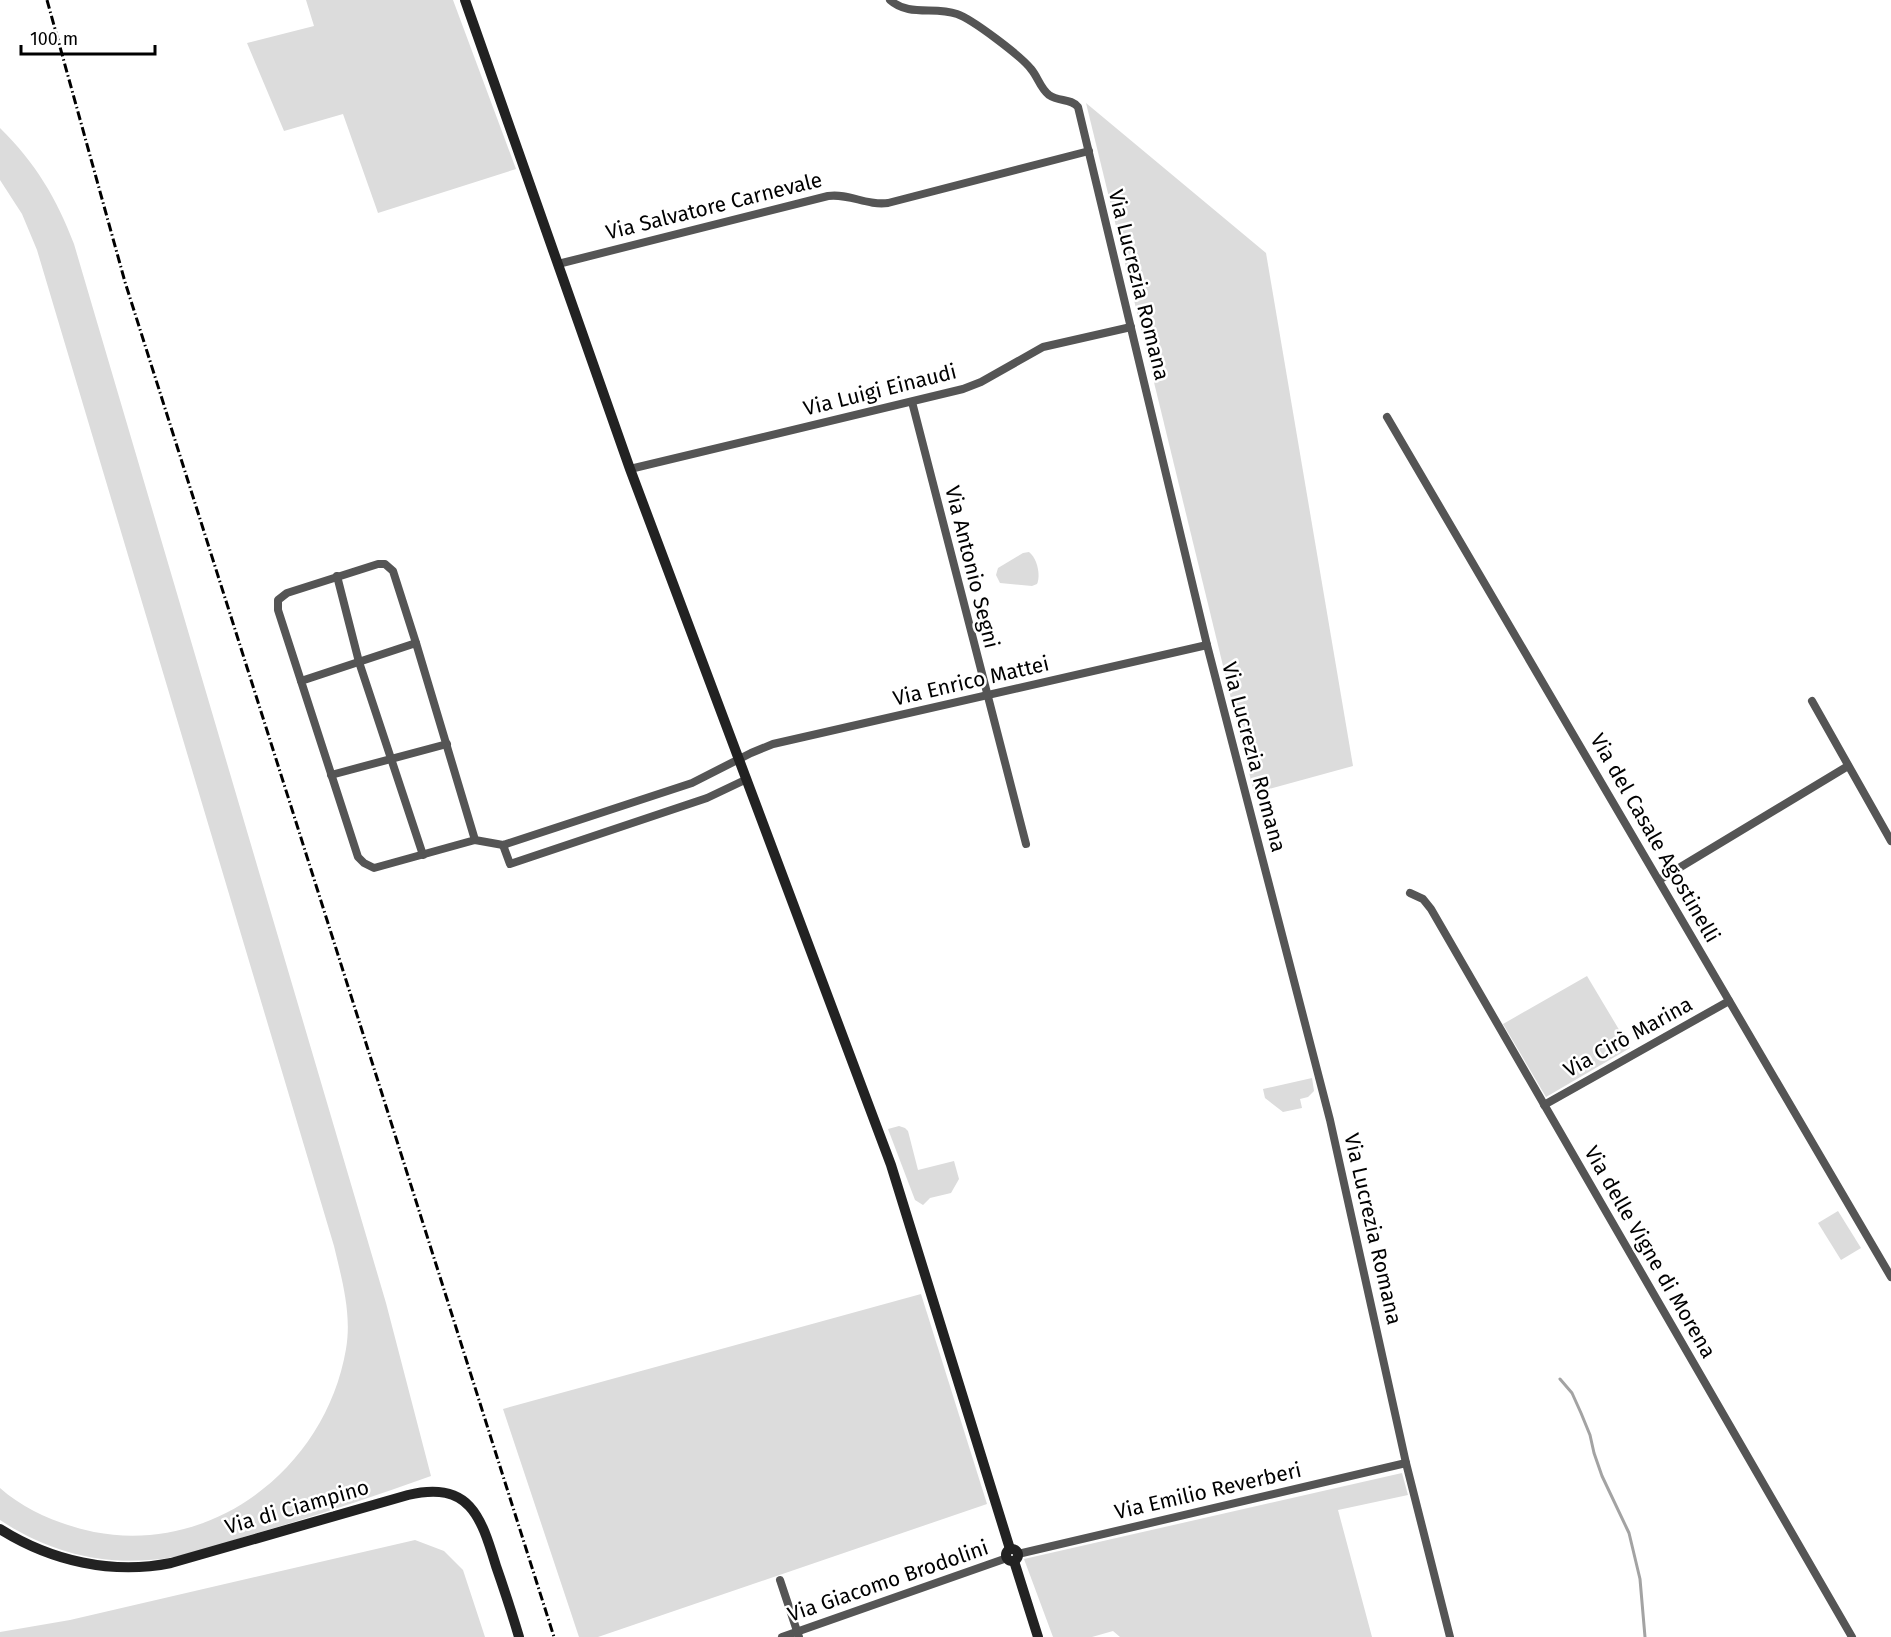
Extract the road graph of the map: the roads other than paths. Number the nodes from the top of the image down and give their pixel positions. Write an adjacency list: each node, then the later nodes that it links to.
1 (465, 0): 4 (street)
2 (890, 0): 3 (street, Via Lucrezia Romana)
3 (1089, 151): 4 (street, Via Salvatore Carnevale); 5 (street, Via Lucrezia Romana)
4 (558, 264): 8 (street)
5 (1131, 327): 6 (street, Via Luigi Einaudi); 11 (street, Via Lucrezia Romana)
6 (912, 402): 8 (street, Via Luigi Einaudi); 14 (street, Via Antonio Segni)
7 (1387, 417): 27 (street, Via del Casale Agostinelli)
8 (630, 469): 17 (street)
9 (337, 576): 10 (street); 12 (street); 13 (street)
10 (416, 643): 12 (street); 16 (street)
11 (1207, 645): 14 (street, Via Enrico Mattei); 32 (street, Via Lucrezia Romana)
12 (359, 662): 13 (street); 18 (street)
13 (301, 681): 20 (street)
14 (987, 697): 17 (street, Via Enrico Mattei); 24 (street, Via Antonio Segni)
15 (1812, 701): 19 (street)
16 (447, 744): 18 (street); 22 (street)
17 (742, 758): 21 (street); 25 (street, Via Enrico Mattei)
18 (391, 759): 20 (street); 26 (street)
19 (1848, 766): 23 (street); 27 (street)
20 (331, 775): 26 (street)
21 (747, 779): 25 (street); 34 (street)
22 (475, 840): 25 (street); 26 (street)
23 (1891, 841)
24 (1026, 844)
25 (503, 845)
26 (423, 855)
27 (1659, 880): 29 (street, Via del Casale Agostinelli)
28 (1410, 892): 30 (street, Via delle Vigne di Morena)
29 (1729, 1001): 30 (street, Via Cirò Marina); 31 (street, Via del Casale Agostinelli)
30 (1544, 1105): 41 (street, Via delle Vigne di Morena)
31 (1891, 1277)
32 (1406, 1463): 34 (street, Via Emilio Reverberi); 40 (street, Via Lucrezia Romana)
33 (0, 1529): 37 (street, Via di Ciampino)
34 (1012, 1556): 36 (street, Via Giacomo Brodolini); 39 (street)
35 (780, 1580): 36 (street)
36 (799, 1634): 38 (street, Via Giacomo Brodolini)
37 (519, 1637)
38 (782, 1637)
39 (1038, 1637)
40 (1450, 1637)
41 (1852, 1637)

